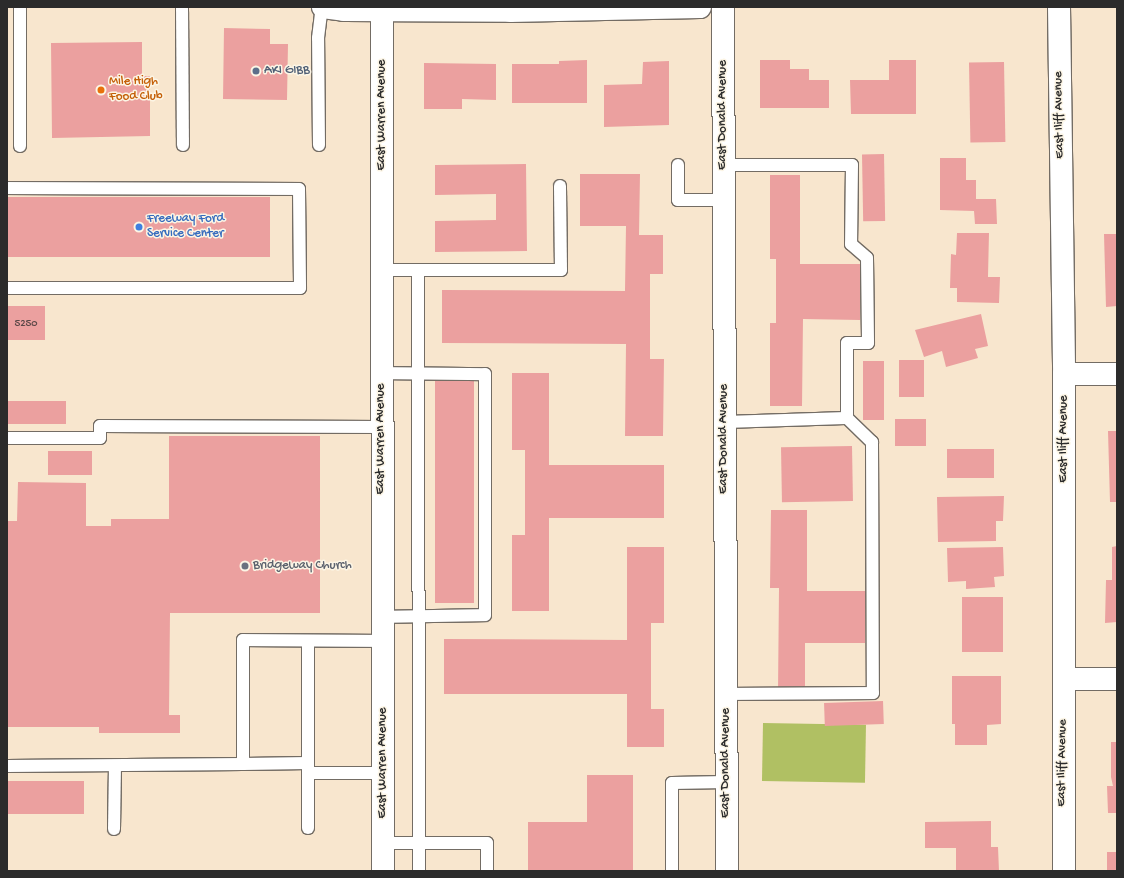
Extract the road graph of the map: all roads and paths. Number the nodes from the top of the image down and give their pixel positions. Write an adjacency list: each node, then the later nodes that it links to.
1 (20, 7): 10 (lane)
2 (182, 7): 8 (lane)
3 (323, 7): 7 (street); 9 (lane)
4 (700, 7): 7 (street)
5 (723, 7): 12 (street, East Donald Avenue)
6 (1059, 7): 21 (street, East Iliff Avenue)
7 (382, 9): 16 (street, East Warren Avenue)
8 (183, 145)
9 (320, 145)
10 (20, 146)
11 (678, 165): 15 (lane)
12 (723, 165): 15 (street, East Donald Avenue); 23 (lane)
13 (560, 186): 17 (lane)
14 (7, 188): 18 (lane)
15 (723, 200): 24 (street, East Donald Avenue)
16 (381, 270): 17 (lane); 19 (street, East Warren Avenue)
17 (418, 270): 20 (lane)
18 (7, 288)
19 (381, 373): 20 (lane); 25 (street, East Warren Avenue)
20 (418, 374): 28 (lane); 28 (lane)
21 (1064, 374): 22 (street); 31 (street, East Iliff Avenue)
22 (1117, 374)
23 (847, 418): 24 (lane); 33 (lane)
24 (724, 422): 33 (street, East Donald Avenue)
25 (381, 427): 26 (lane); 27 (street, East Warren Avenue)
26 (7, 438)
27 (382, 617): 28 (lane); 30 (street, East Warren Avenue)
28 (419, 617): 43 (lane)
29 (308, 640): 30 (lane); 34 (lane); 37 (lane)
30 (382, 641): 38 (street, East Warren Avenue)
31 (1064, 679): 32 (street); 49 (street, East Iliff Avenue)
32 (1117, 679)
33 (726, 694): 39 (street, East Donald Avenue)
34 (243, 764): 36 (lane); 37 (lane)
35 (7, 766): 36 (lane)
36 (115, 766): 41 (lane)
37 (308, 768): 38 (lane); 40 (lane)
38 (383, 773): 42 (street, East Warren Avenue)
39 (726, 782): 47 (lane); 48 (street, East Donald Avenue)
40 (308, 828)
41 (114, 829)
42 (383, 843): 43 (lane); 44 (street, East Warren Avenue)
43 (420, 843): 45 (lane); 46 (lane)
44 (383, 871)
45 (420, 871)
46 (487, 871)
47 (672, 871)
48 (727, 871)
49 (1064, 871)

